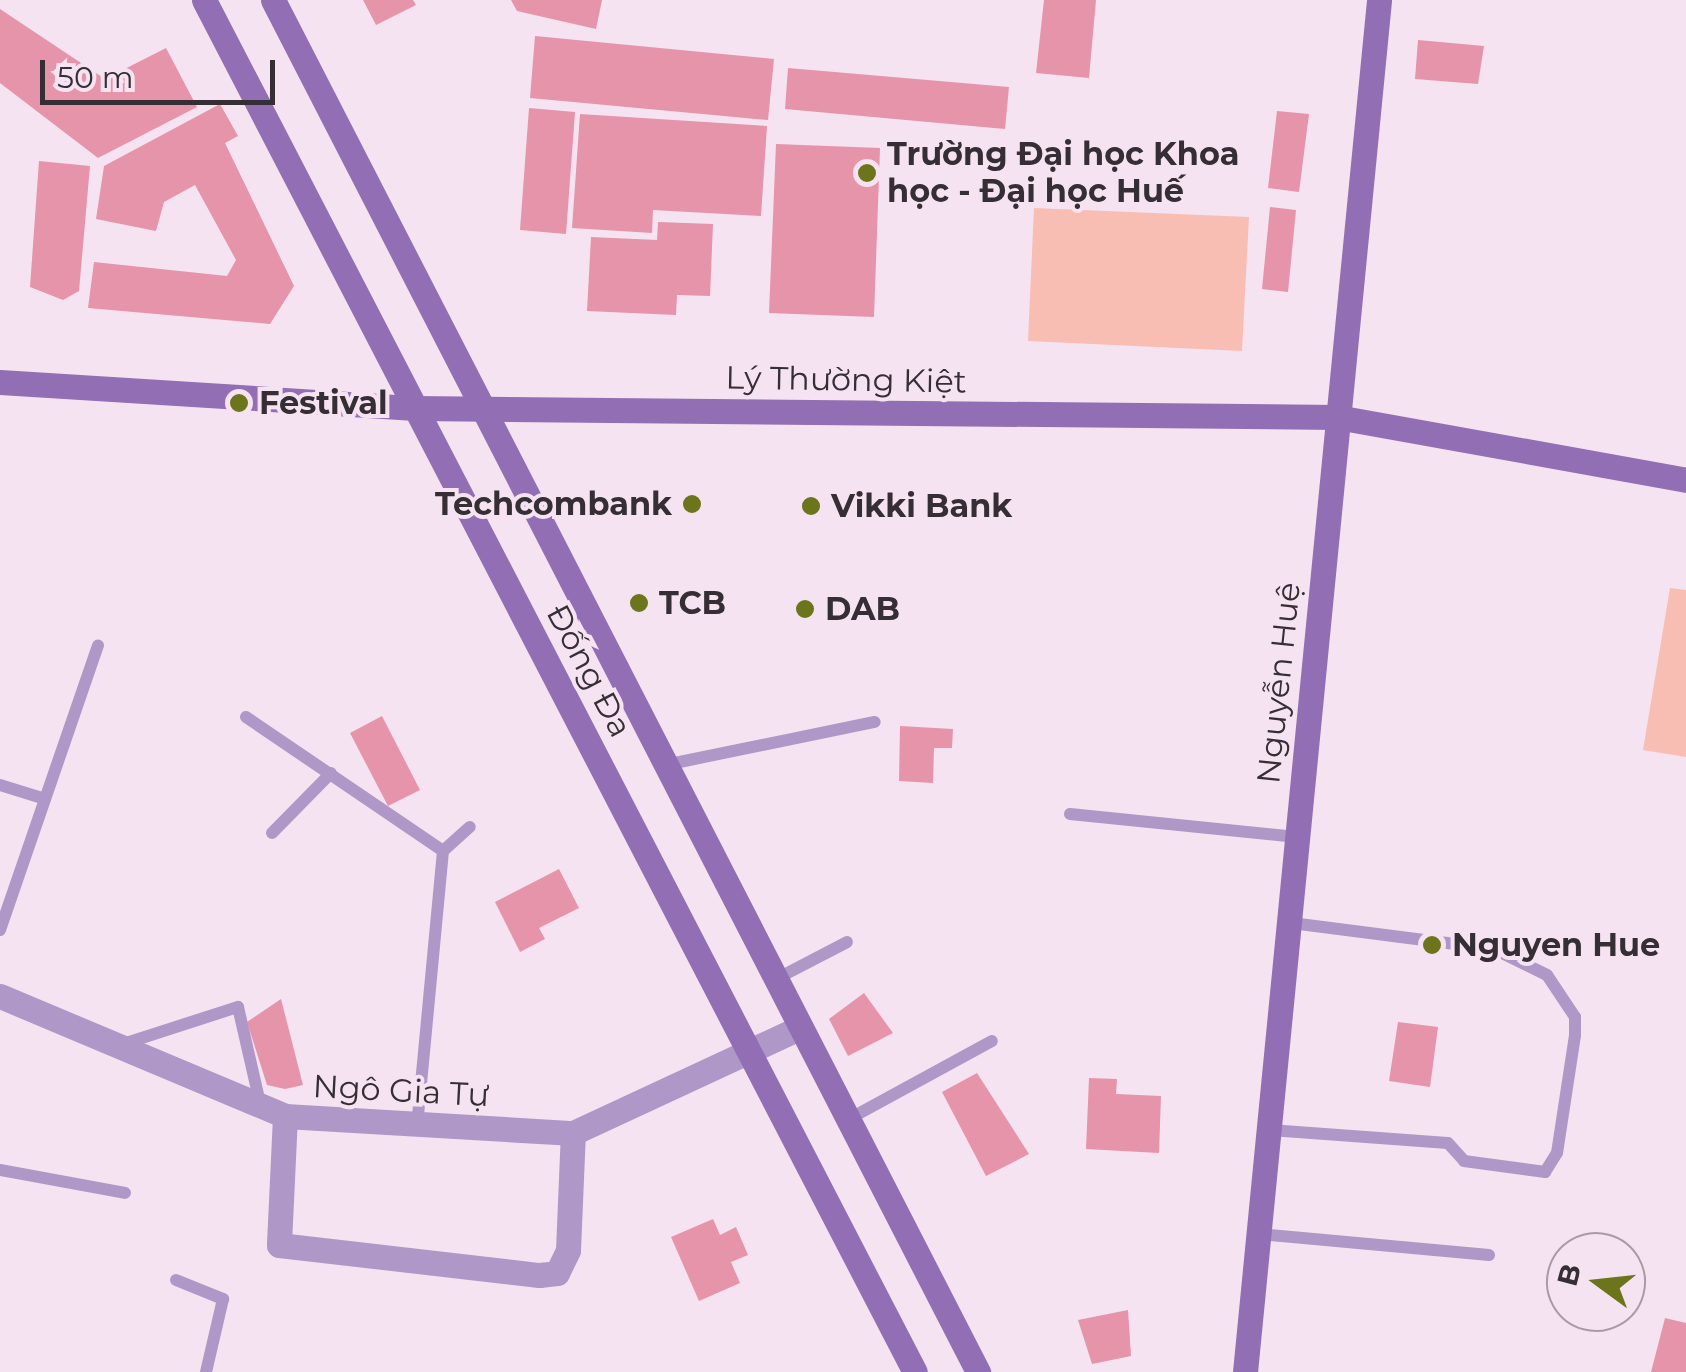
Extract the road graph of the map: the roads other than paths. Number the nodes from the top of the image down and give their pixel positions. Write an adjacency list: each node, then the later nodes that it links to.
1 (204, 0): 5 (street, Đống Đa)
2 (273, 0): 6 (street, Đống Đa)
3 (1379, 0): 7 (street, Nguyễn Huệ)
4 (0, 382): 5 (street, Lý Thường Kiệt)
5 (416, 408): 6 (street, Lý Thường Kiệt); 29 (street, Đống Đa)
6 (486, 408): 7 (street, Lý Thường Kiệt); 12 (street, Đống Đa)
7 (1337, 417): 8 (street, Lý Thường Kiệt); 19 (street, Nguyễn Huệ)
8 (1686, 480)
9 (98, 645): 15 (lane)
10 (246, 716): 13 (lane)
11 (874, 722): 12 (lane)
12 (662, 765): 24 (street, Đống Đa)
13 (331, 772): 18 (lane); 20 (lane)
14 (0, 785): 15 (lane)
15 (42, 798): 22 (lane)
16 (1070, 814): 19 (lane)
17 (470, 827): 20 (lane)
18 (272, 834)
19 (1297, 837): 21 (street, Nguyễn Huệ)
20 (443, 850): 33 (lane)
21 (1290, 924): 34 (street, Nguyễn Huệ); 34 (lane)
22 (0, 930)
23 (848, 942): 24 (lane)
24 (774, 980): 26 (street, Đống Đa)
25 (0, 996): 28 (street, Ngô Gia Tự)
26 (799, 1028): 29 (street, Ngô Gia Tự); 32 (street, Đống Đa)
27 (992, 1041): 32 (lane)
28 (112, 1048): 30 (street, Ngô Gia Tự); 30 (lane)
29 (750, 1050): 35 (street, Ngô Gia Tự); 42 (street, Đống Đa)
30 (260, 1104): 31 (street, Ngô Gia Tự)
31 (284, 1116): 33 (street, Ngô Gia Tự); 35 (street)
32 (847, 1120): 43 (street, Đống Đa)
33 (417, 1125): 35 (street, Ngô Gia Tự)
34 (1270, 1130): 38 (street, Nguyễn Huệ)
35 (573, 1132)
36 (0, 1170): 37 (lane)
37 (125, 1193)
38 (1258, 1234): 39 (lane); 44 (street, Nguyễn Huệ)
39 (1489, 1255)
40 (176, 1280): 41 (lane)
41 (206, 1372)
42 (916, 1372)
43 (978, 1372)
44 (1245, 1372)

